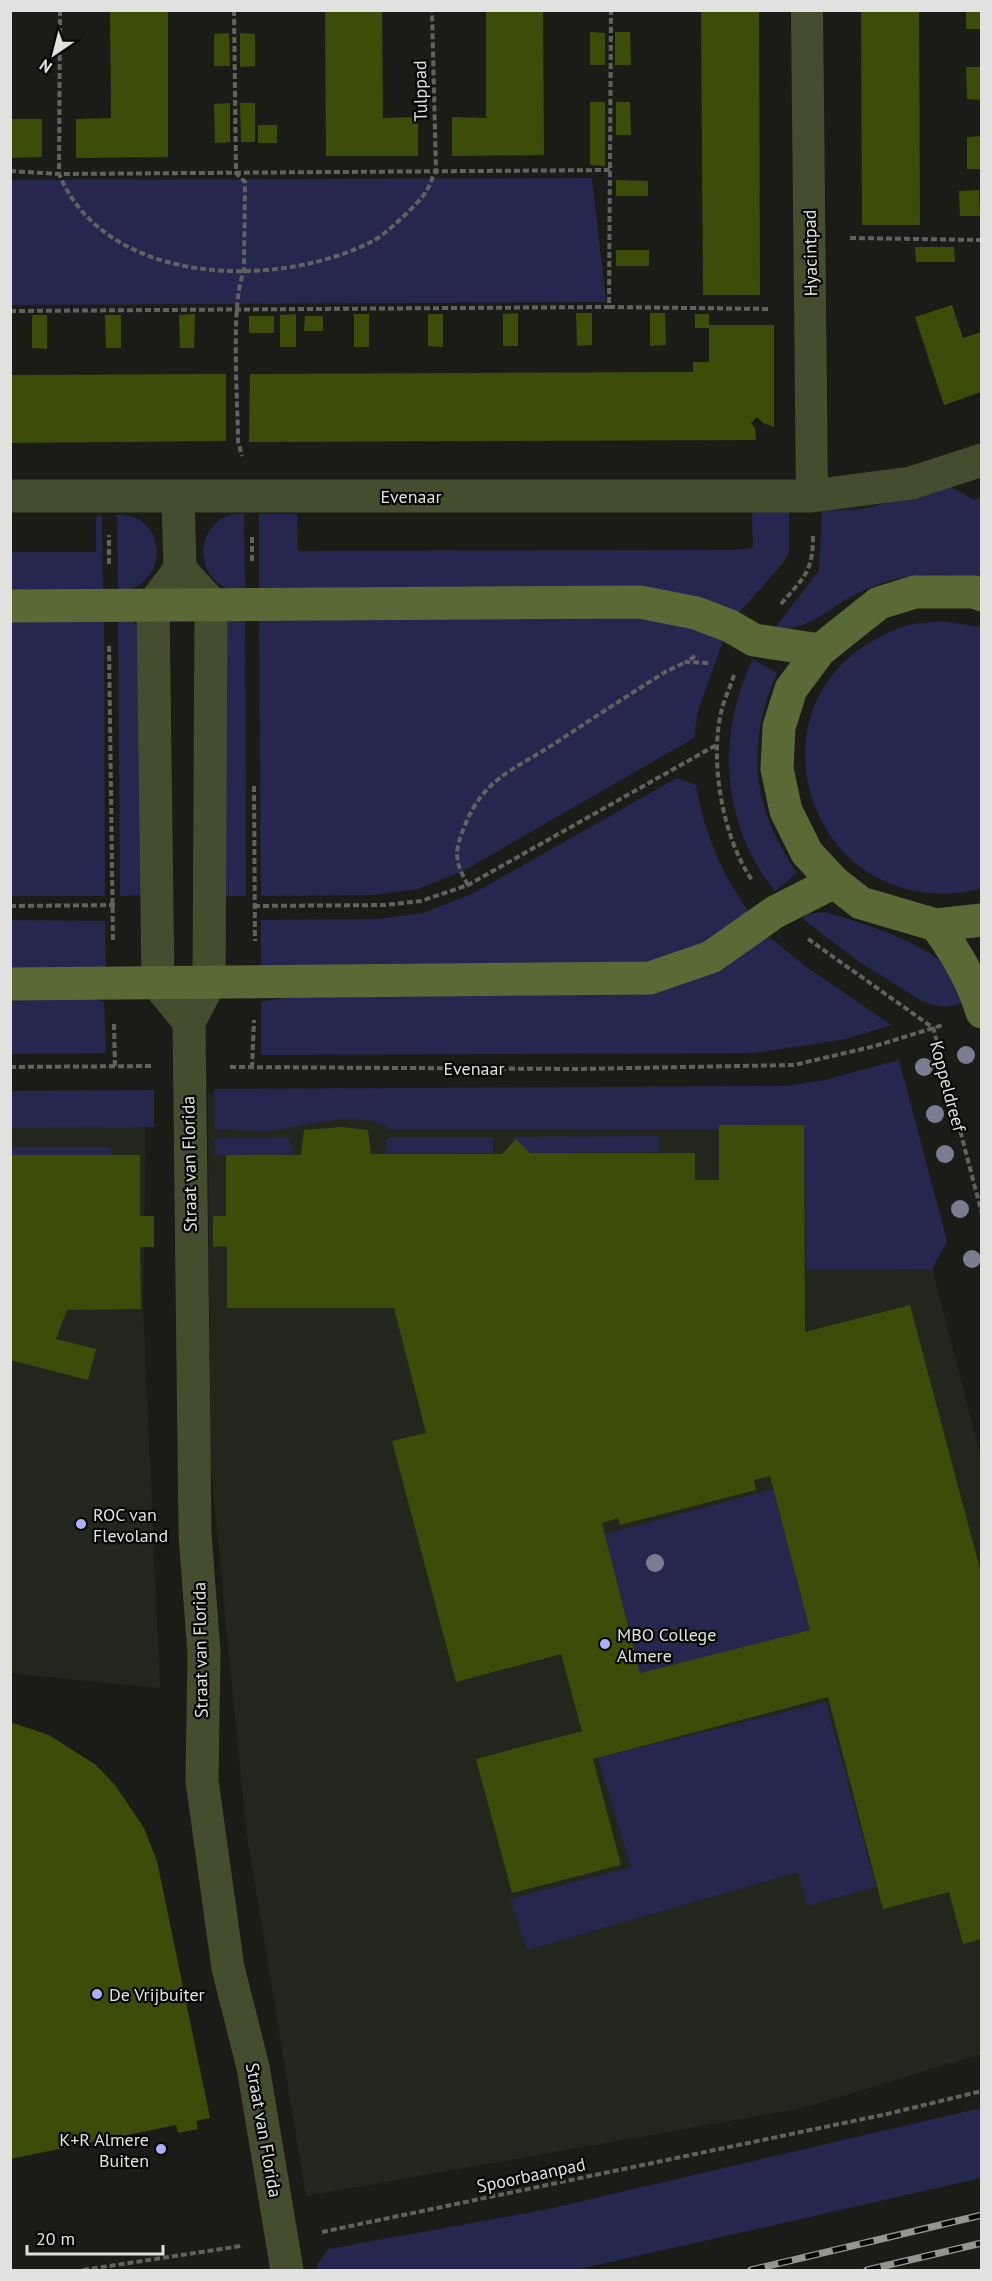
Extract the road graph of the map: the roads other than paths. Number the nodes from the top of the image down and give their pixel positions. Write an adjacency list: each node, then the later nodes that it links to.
1 (807, 10): 4 (street, Hyacintpad)
2 (981, 460): 4 (street, Evenaar)
3 (10, 496): 5 (street, Evenaar)
4 (812, 496): 5 (street, Evenaar)
5 (178, 498): 6 (street)
6 (180, 569): 8 (street); 9 (street)
7 (981, 595): 11 (main road)
8 (211, 603): 9 (main road); 11 (main road); 17 (street)
9 (153, 604): 10 (main road); 16 (street)
10 (10, 606)
11 (820, 650): 12 (main road)
12 (834, 882): 14 (main road); 17 (main road)
13 (981, 920): 14 (main road)
14 (936, 925): 18 (main road)
15 (10, 984): 16 (main road)
16 (158, 984): 17 (main road); 19 (street)
17 (209, 984): 19 (street, Straat van Florida)
18 (981, 1012)
19 (189, 1022): 20 (street, Straat van Florida)
20 (285, 2256)

